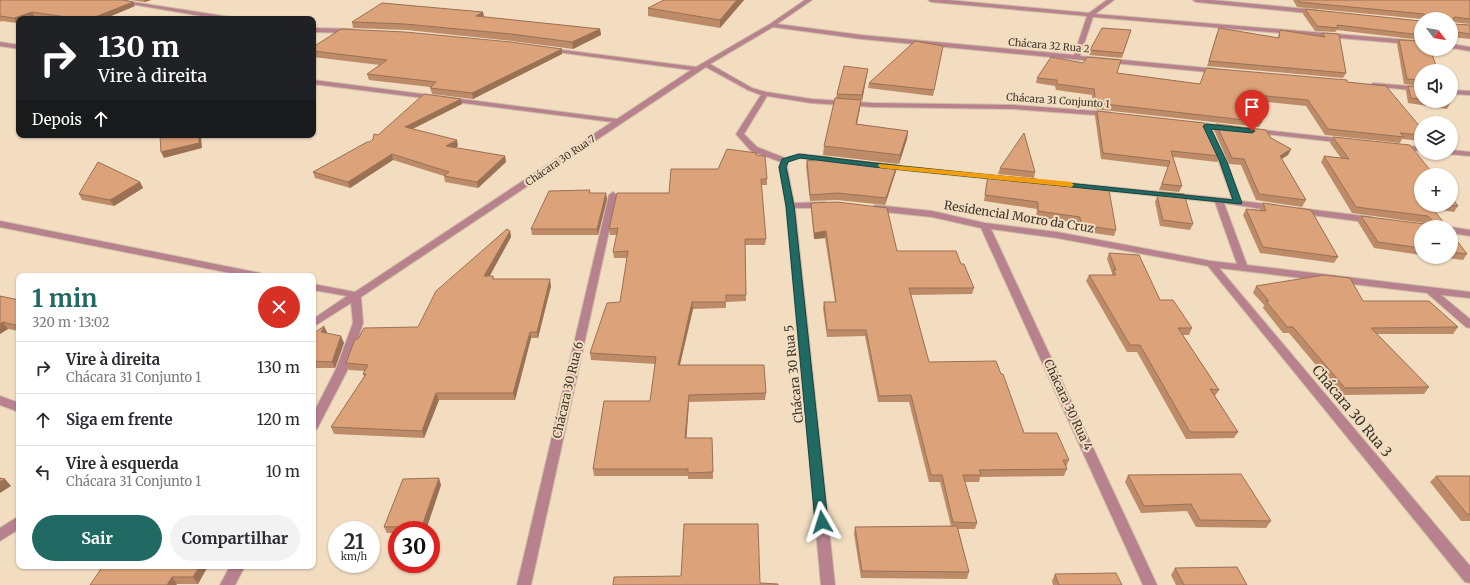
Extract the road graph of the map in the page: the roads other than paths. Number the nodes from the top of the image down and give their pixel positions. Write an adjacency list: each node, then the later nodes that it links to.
1 (110, 0): 8 (street)
2 (809, 0): 9 (street, Chácara 30 Rua 7)
3 (931, 0): 7 (street)
4 (1111, 0): 7 (street)
5 (1196, 0): 6 (street)
6 (1320, 12)
7 (1091, 14): 12 (street); 18 (street)
8 (211, 16)
9 (772, 25): 18 (street, Chácara 32 Rua 2); 19 (street, Chácara 30 Rua 7)
10 (316, 30): 11 (street)
11 (360, 32)
12 (1414, 42)
13 (0, 44): 14 (street)
14 (16, 47)
15 (1458, 47): 17 (street)
16 (543, 48): 20 (street)
17 (1470, 49)
18 (1076, 58): 21 (street, Chácara 32 Rua 2)
19 (706, 64): 20 (street, Chácara 30 Rua 7); 26 (street, Chácara 31 Conjunto 1)
20 (697, 70): 29 (street, Chácara 30 Rua 7)
21 (1228, 72)
22 (316, 82): 29 (street)
23 (1367, 84): 24 (street)
24 (1414, 88)
25 (1458, 93): 27 (street)
26 (765, 94): 28 (street, Chácara 31 Conjunto 1); 38 (street)
27 (1470, 94)
28 (1116, 115)
29 (618, 121): 58 (street, Chácara 30 Rua 7)
30 (1184, 123): 31 (street)
31 (1206, 126): 32 (street); 44 (street)
32 (1352, 142)
33 (1390, 146): 34 (street)
34 (1414, 148)
35 (1458, 153): 36 (street)
36 (1470, 154)
37 (835, 160): 38 (street)
38 (785, 161): 46 (street, Chácara 30 Rua 5)
39 (873, 165): 40 (street)
40 (1006, 178)
41 (1030, 181): 43 (street)
42 (613, 195): 70 (street, Chácara 30 Rua 6)
43 (1218, 200): 44 (street); 54 (street)
44 (1238, 203): 48 (street)
45 (837, 204): 46 (street)
46 (790, 206): 71 (street, Chácara 30 Rua 5)
47 (868, 207): 50 (street, Residencial Morro da Cruz)
48 (1378, 221)
49 (0, 224): 55 (street)
50 (985, 226): 53 (street, Residencial Morro da Cruz); 72 (street, Chácara 30 Rua 4)
51 (1458, 231): 52 (street)
52 (1470, 233)
53 (1211, 264): 54 (street, Residencial Morro da Cruz); 68 (street, Chácara 30 Rua 3)
54 (1242, 266): 57 (street, Residencial Morro da Cruz)
55 (245, 273)
56 (316, 288): 58 (street)
57 (1430, 290): 59 (street, Residencial Morro da Cruz); 61 (street)
58 (356, 295): 60 (street, Chácara 30 Rua 7); 64 (street)
59 (1470, 295)
60 (316, 322)
61 (1470, 326)
62 (0, 400): 63 (street)
63 (16, 407)
64 (316, 420)
65 (16, 524): 66 (street)
66 (0, 535)
67 (236, 569): 69 (street)
68 (1470, 577)
69 (227, 585)
70 (524, 585)
71 (828, 585)
72 (1150, 585)

